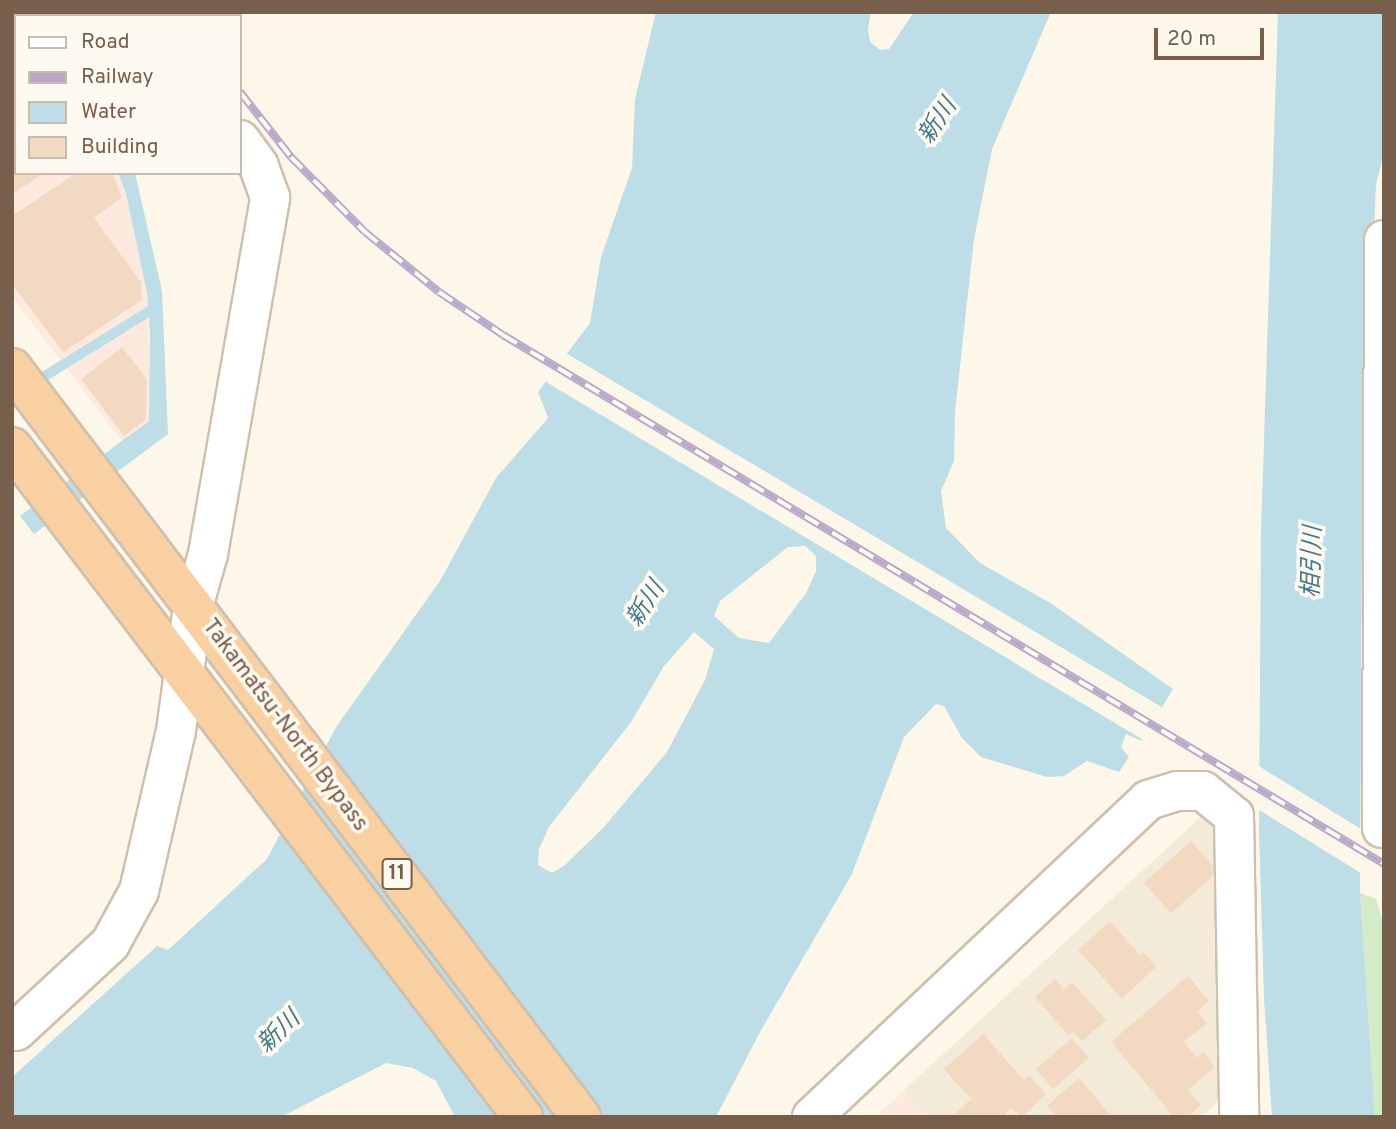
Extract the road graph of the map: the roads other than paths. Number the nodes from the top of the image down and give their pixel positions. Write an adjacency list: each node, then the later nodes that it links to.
1 (242, 143): 6 (street)
2 (1384, 240): 4 (street)
3 (12, 368): 6 (highway, Takamatsu-North Bypass / 11)
4 (1383, 380): 8 (street)
5 (12, 447): 7 (highway, Takamatsu-North Bypass / 11)
6 (203, 619): 7 (street); 12 (highway, Takamatsu-North Bypass / 11)
7 (193, 687): 9 (street); 11 (highway, Takamatsu-North Bypass / 11)
8 (1382, 828)
9 (13, 1030)
10 (1232, 1111): 13 (street)
11 (523, 1117)
12 (581, 1117)
13 (812, 1117)

